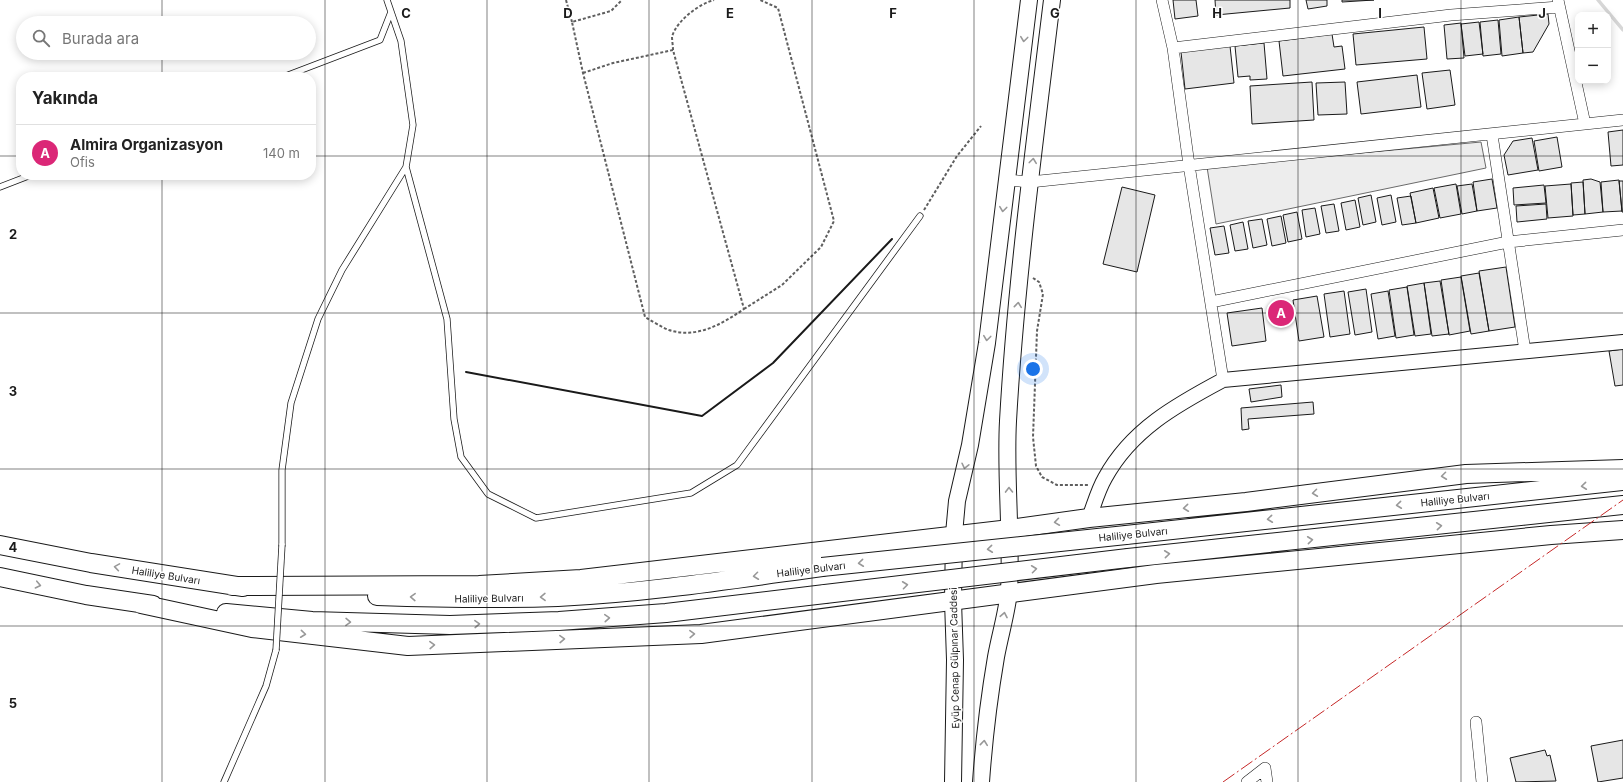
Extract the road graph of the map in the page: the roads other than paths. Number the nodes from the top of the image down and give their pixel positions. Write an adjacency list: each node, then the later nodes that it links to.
1 (388, 0): 6 (lane)
2 (1029, 0): 15 (main road, Eyüp Cenap Gülpınar Caddesi, one-way to 15)
3 (1052, 0): 16 (main road, one-way to 3)
4 (1162, 0): 7 (street)
5 (1558, 3): 7 (street); 10 (street)
6 (391, 12): 8 (lane); 13 (lane)
7 (1173, 48): 12 (street)
8 (296, 72)
9 (1623, 120): 10 (street)
10 (1585, 124): 11 (street)
11 (1492, 135): 12 (street); 20 (street)
12 (1189, 165): 16 (street); 21 (street)
13 (406, 168): 18 (lane); 43 (lane, bridge)
14 (18, 180): 17 (lane)
15 (1007, 180): 16 (street); 34 (main road, Eyüp Cenap Gülpınar Caddesi, one-way to 34)
16 (1030, 182): 32 (main road, one-way to 16)
17 (0, 187)
18 (920, 216)
19 (1623, 230): 20 (street)
20 (1508, 242): 21 (street); 23 (street)
21 (1211, 302): 24 (street)
22 (1623, 342): 23 (street)
23 (1526, 351): 24 (street)
24 (1223, 380): 30 (street)
25 (1623, 457): 27 (highway)
26 (1623, 469): 27 (highway)
27 (1466, 474): 30 (highway, one-way to 30)
28 (1623, 481): 38 (highway, Haliliye Bulvarı, one-way to 38, bridge)
29 (1623, 505): 41 (highway, one-way to 29, bridge)
30 (1089, 518): 32 (highway, one-way to 32)
31 (1623, 520): 35 (highway)
32 (1010, 529): 34 (highway); 39 (main road)
33 (1623, 530): 35 (highway)
34 (954, 534): 38 (highway); 40 (main road, Eyüp Cenap Gülpınar Caddesi)
35 (1551, 535): 39 (highway)
36 (0, 544): 38 (highway, Haliliye Bulvarı, one-way to 36)
37 (0, 577): 41 (highway, one-way to 41)
38 (232, 586)
39 (1009, 592): 40 (highway); 45 (main road, one-way to 39)
40 (953, 601): 41 (highway, one-way to 40); 44 (main road, Eyüp Cenap Gülpınar Caddesi)
41 (141, 604)
42 (1476, 722): 48 (street)
43 (224, 782)
44 (953, 782)
45 (981, 782)
46 (1247, 782): 47 (street)
47 (1267, 782)
48 (1482, 782)

